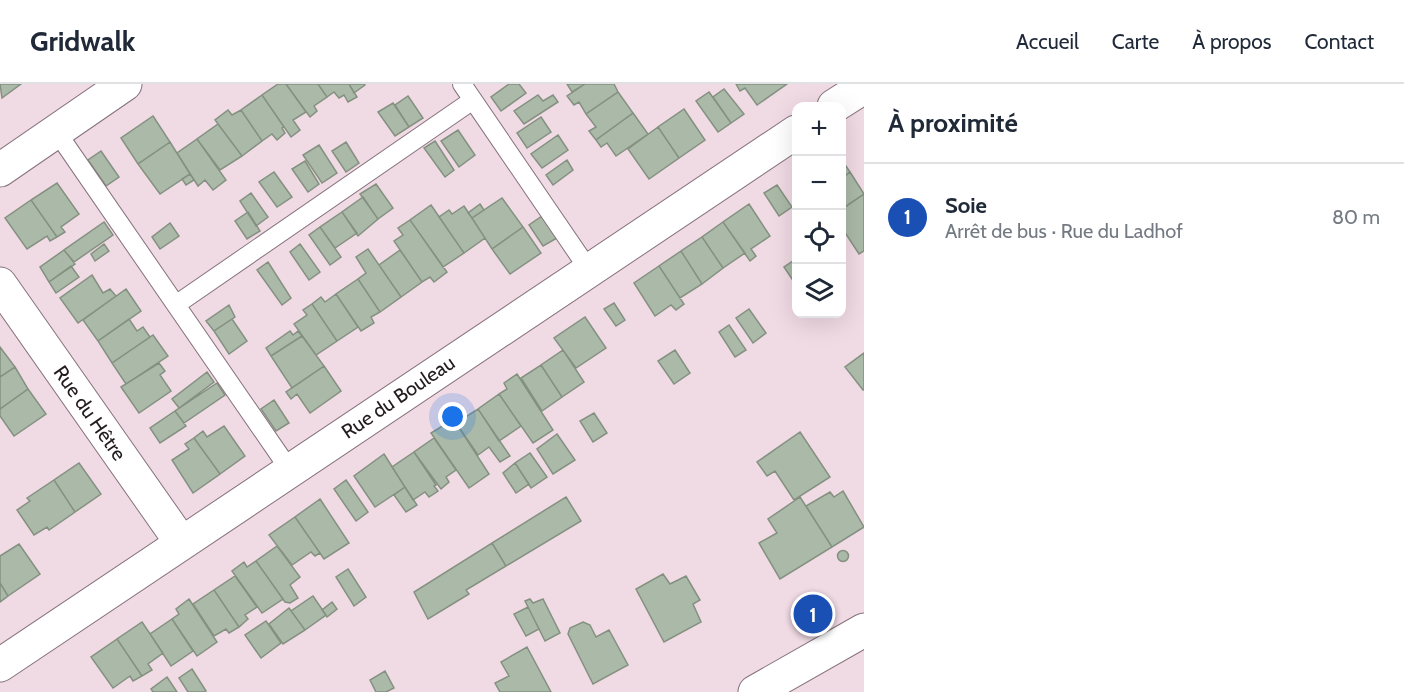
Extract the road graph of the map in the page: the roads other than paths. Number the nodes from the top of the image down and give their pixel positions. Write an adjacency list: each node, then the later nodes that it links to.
1 (125, 84): 4 (street)
2 (462, 84): 3 (lane)
3 (472, 100): 7 (lane); 9 (lane)
4 (56, 131): 6 (street); 9 (lane)
5 (792, 135): 7 (street, Rue du Bouleau)
6 (0, 170)
7 (589, 270): 10 (street, Rue du Bouleau)
8 (0, 284): 11 (street, Rue du Hêtre)
9 (177, 304): 10 (lane)
10 (290, 470): 11 (street, Rue du Bouleau)
11 (181, 542): 13 (street, Rue du Bouleau)
12 (864, 630): 14 (street)
13 (0, 665)
14 (755, 692)

